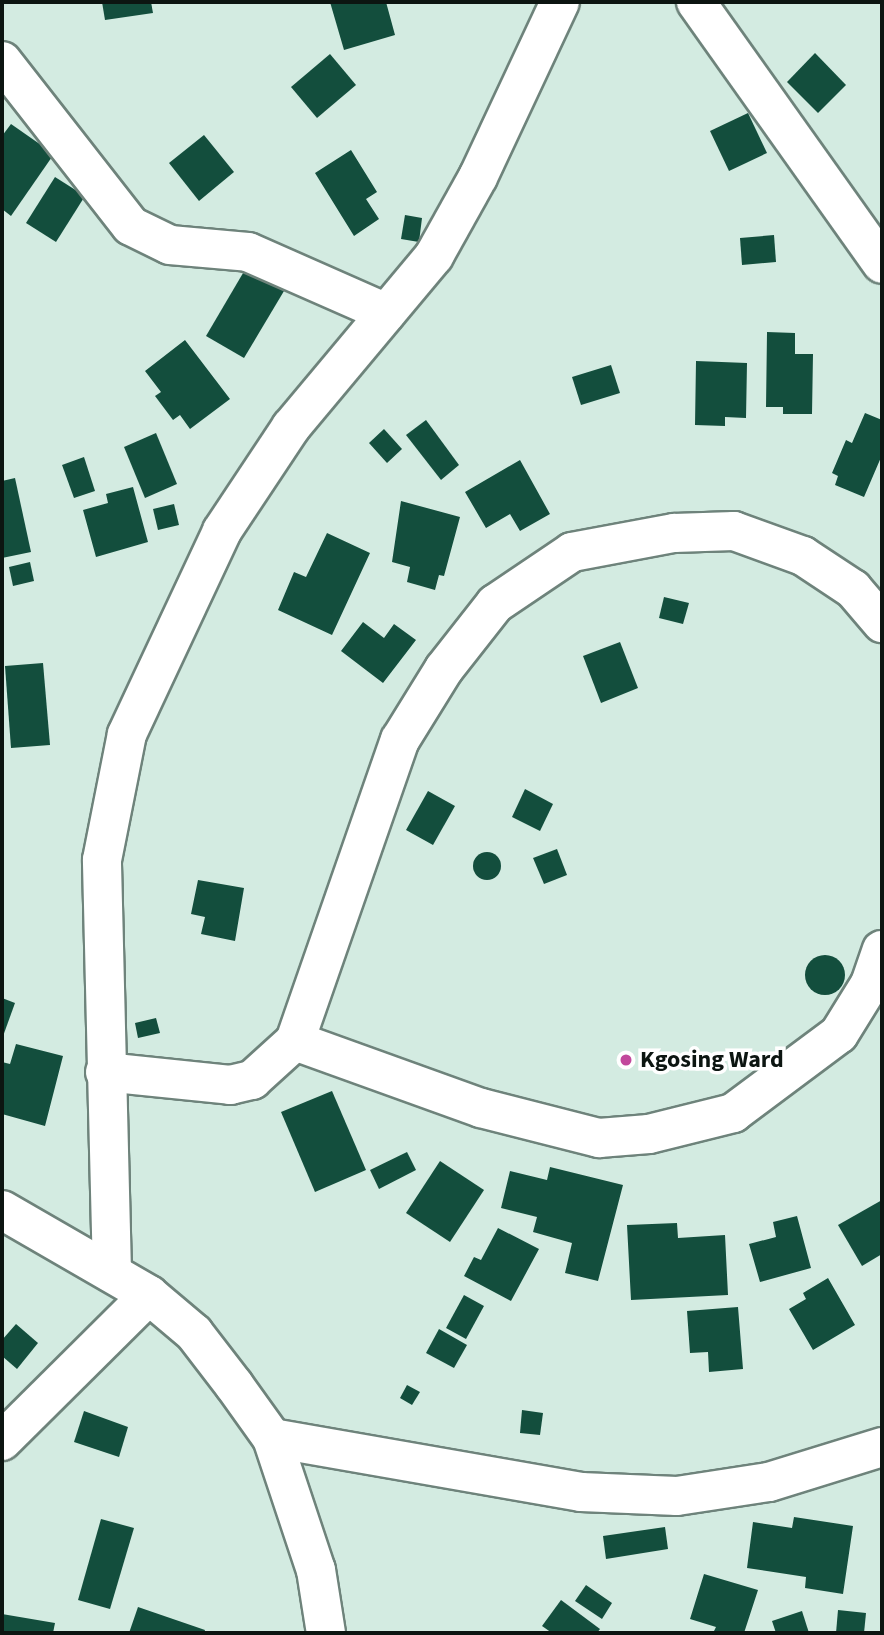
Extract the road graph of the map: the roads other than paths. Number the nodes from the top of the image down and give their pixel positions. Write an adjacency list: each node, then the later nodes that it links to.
1 (560, 2): 5 (street)
2 (696, 2): 4 (street)
3 (2, 61): 5 (street)
4 (882, 264)
5 (386, 313): 9 (street)
6 (882, 623): 8 (street)
7 (882, 950): 8 (street)
8 (295, 1041): 9 (street)
9 (105, 1072): 11 (street)
10 (2, 1210): 11 (street)
11 (112, 1273): 12 (street)
12 (149, 1295): 13 (street); 14 (street)
13 (272, 1438): 15 (street); 16 (street)
14 (2, 1441)
15 (882, 1447)
16 (326, 1633)

